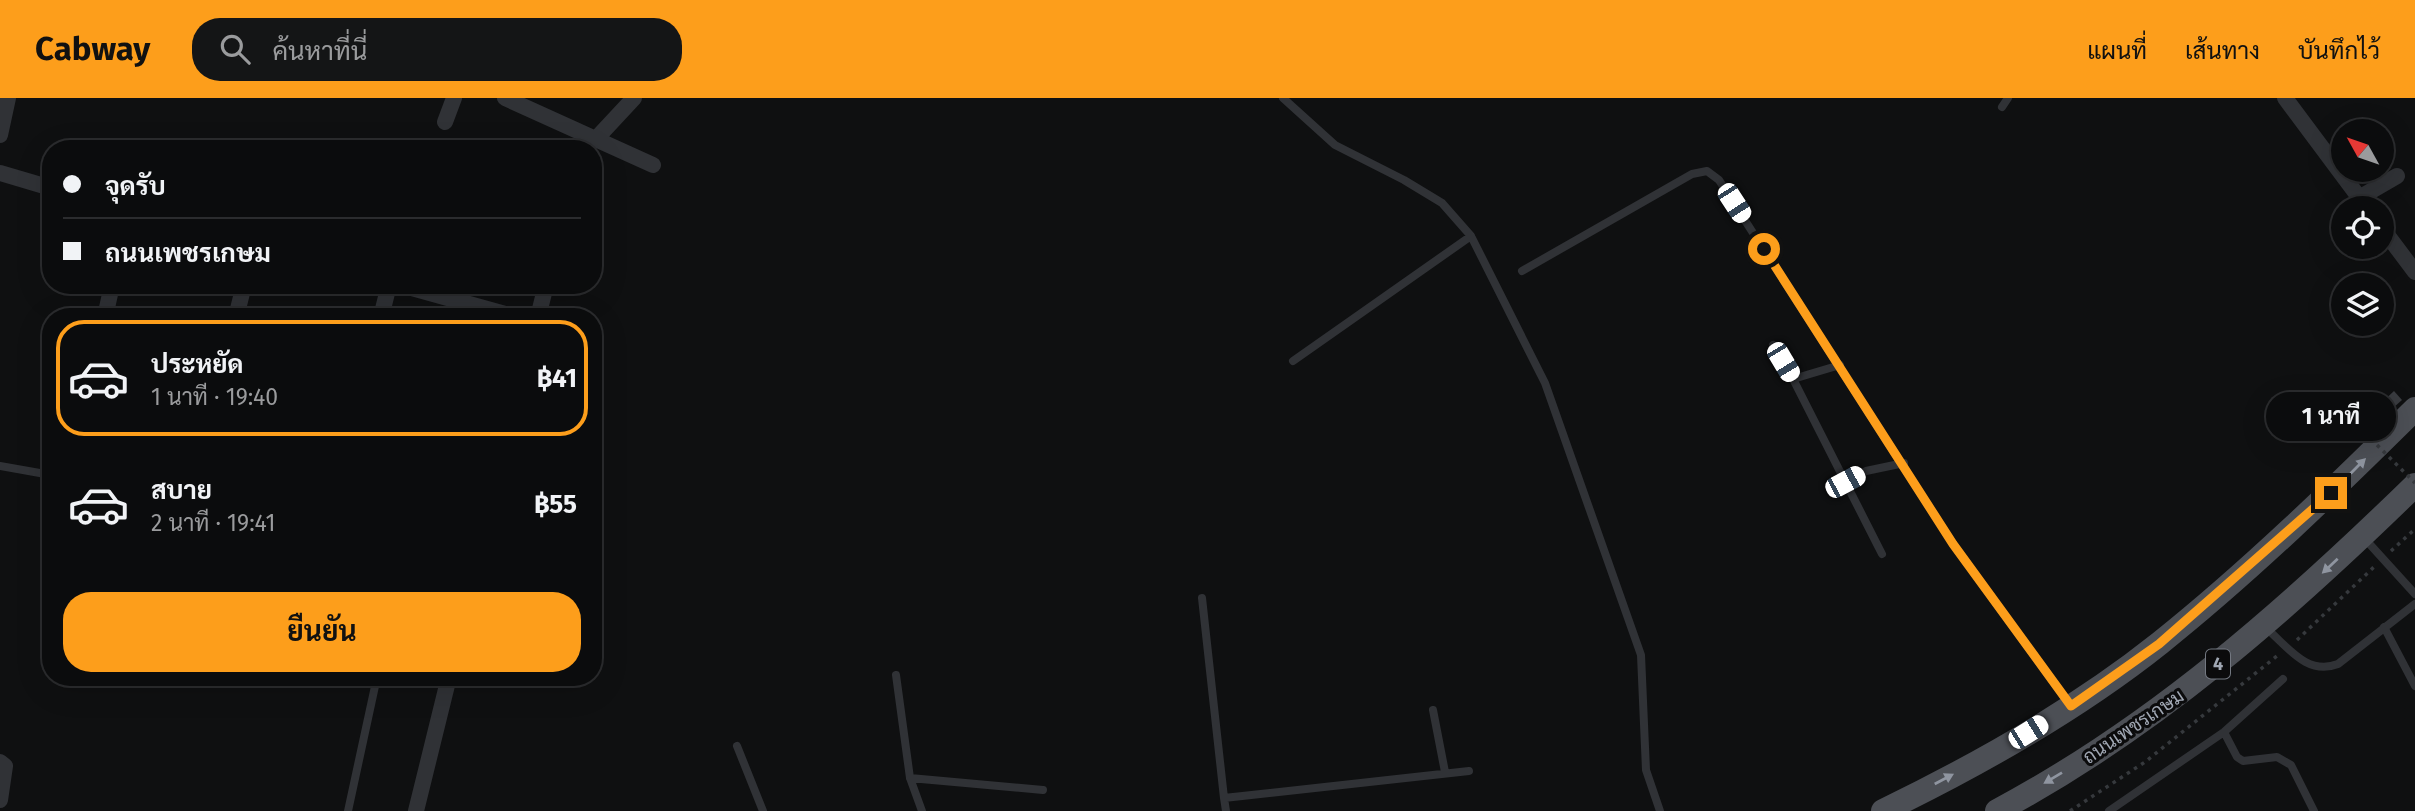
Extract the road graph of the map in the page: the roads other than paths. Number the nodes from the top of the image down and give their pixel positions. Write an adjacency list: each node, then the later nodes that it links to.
1 (8, 98): 10 (street)
2 (454, 98): 9 (street)
3 (505, 98): 11 (street)
4 (634, 98): 12 (street)
5 (1283, 98): 20 (lane)
6 (2008, 98): 8 (lane)
7 (2285, 98): 18 (street)
8 (2003, 107)
9 (445, 122)
10 (0, 135)
11 (583, 140)
12 (586, 140)
13 (602, 147): 14 (street)
14 (653, 165)
15 (0, 173): 17 (street)
16 (2397, 176): 19 (street)
17 (42, 185)
18 (2358, 196)
19 (2372, 196)
20 (1471, 236): 27 (lane); 64 (lane)
21 (2394, 244): 23 (street)
22 (1522, 271): 28 (lane)
23 (2415, 272)
24 (433, 294): 25 (street)
25 (484, 308)
26 (1773, 345): 29 (lane)
27 (1293, 360)
28 (1840, 365): 29 (lane); 31 (lane)
29 (1793, 379): 34 (lane)
30 (2415, 409): 48 (main road, one-way to 30)
31 (1904, 463): 34 (lane); 48 (lane)
32 (0, 466): 33 (lane)
33 (42, 473)
34 (1845, 482): 37 (lane)
35 (2415, 484): 36 (main road, ถนนเพชรเกษม / 4)
36 (2362, 536): 38 (lane); 41 (main road, ถนนเพชรเกษม / 4, one-way to 41)
37 (1882, 554)
38 (2415, 594)
39 (1202, 598): 57 (lane)
40 (2415, 604): 42 (lane)
41 (2263, 626): 42 (lane); 66 (main road, ถนนเพชรเกษม / 4, one-way to 66)
42 (2384, 627): 47 (lane)
43 (896, 676): 55 (lane)
44 (2283, 679): 50 (lane)
45 (375, 686): 59 (lane)
46 (447, 686): 60 (street)
47 (2415, 686)
48 (2071, 706): 65 (main road, one-way to 48)
49 (1433, 710): 54 (lane)
50 (2224, 732): 67 (lane); 68 (lane)
51 (737, 746): 61 (lane)
52 (0, 762): 58 (street)
53 (1469, 771): 54 (lane)
54 (1445, 772): 57 (lane)
55 (910, 778): 56 (lane); 62 (lane)
56 (1043, 790)
57 (1224, 798): 63 (lane)
58 (0, 800)
59 (348, 811)
60 (416, 811)
61 (763, 811)
62 (922, 811)
63 (1226, 811)
64 (1660, 811)
65 (1884, 811)
66 (1997, 811)
67 (2109, 811)
68 (2314, 811)

